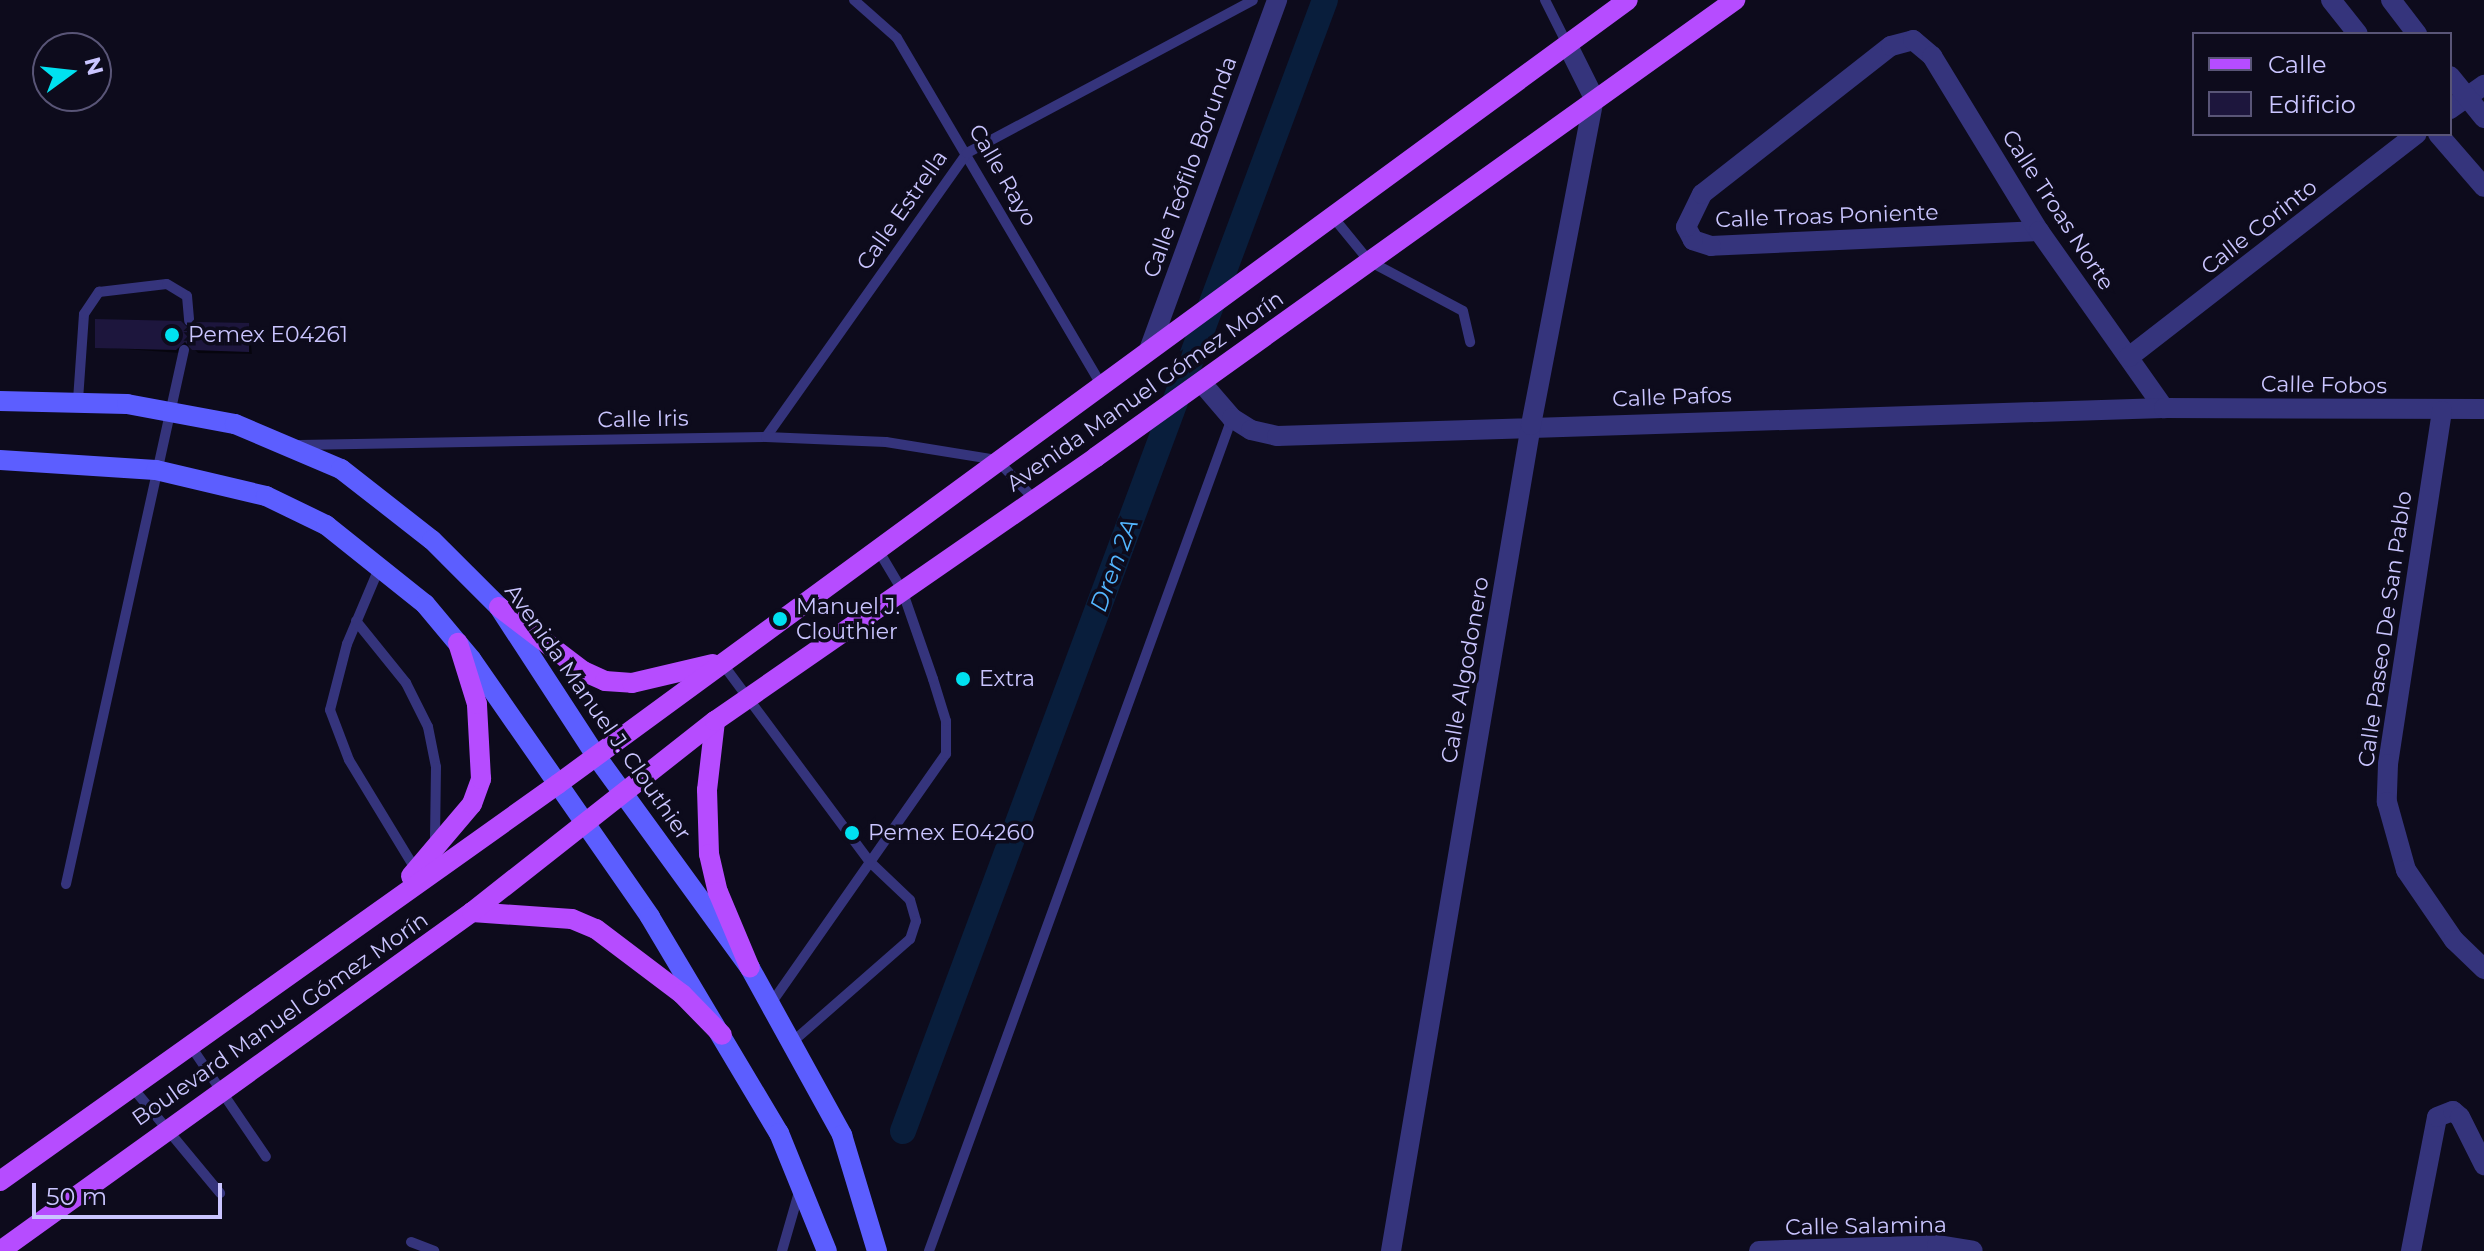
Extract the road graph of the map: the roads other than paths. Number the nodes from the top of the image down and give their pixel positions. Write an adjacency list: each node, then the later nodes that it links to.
1 (854, 0): 20 (lane, Calle Rayo)
2 (1253, 0): 20 (lane, Calle Estrella)
3 (1277, 0): 28 (street, Calle Teófilo Borunda)
4 (1545, 0): 12 (lane)
5 (1628, 0): 12 (main road, Avenida Manuel Gómez Morín)
6 (1735, 0): 15 (main road, Avenida Manuel Gómez Morín)
7 (2331, 0): 9 (street)
8 (2391, 0): 10 (street)
9 (2356, 32)
10 (2415, 32)
11 (1913, 40): 23 (street, Calle Troas Norte); 23 (street, Calle Troas Poniente)
12 (1567, 44): 15 (street); 22 (main road, Avenida Manuel Gómez Morín)
13 (2452, 82): 16 (street)
14 (2484, 85): 16 (street)
15 (1594, 98): 24 (main road, Avenida Manuel Gómez Morín); 39 (street, Calle Algodonero)
16 (2458, 102): 17 (street)
17 (2484, 118)
18 (2414, 136): 29 (street, Calle Corinto)
19 (2440, 136): 21 (street)
20 (967, 153): 31 (lane, Calle Rayo); 40 (lane, Calle Estrella)
21 (2484, 187)
22 (1333, 217): 24 (lane); 28 (main road, Avenida Manuel Gómez Morín)
23 (2039, 231): 29 (street, Calle Troas Norte)
24 (1369, 261): 26 (lane); 30 (main road, Avenida Manuel Gómez Morín)
25 (189, 321): 32 (lane)
26 (1470, 342)
27 (184, 350): 35 (lane)
28 (1149, 350): 31 (main road, Avenida Manuel Gómez Morín)
29 (2129, 357): 34 (street, Calle Troas Norte)
30 (1201, 382): 38 (street, Calle Pafos); 45 (main road, Avenida Manuel Gómez Morín)
31 (1101, 384): 43 (main road, Avenida Manuel Gómez Morín)
32 (78, 400): 33 (main road, Avenida Manuel J. Clouthier); 35 (main road, Avenida Manuel J. Clouthier)
33 (0, 401)
34 (2164, 408): 37 (street, Calle Fobos); 39 (street, Calle Pafos)
35 (172, 409): 41 (main road, Avenida Manuel J. Clouthier); 44 (lane)
36 (2484, 409): 37 (street, Calle Fobos)
37 (2442, 411): 66 (street, Calle Paseo De San Pablo)
38 (1232, 418): 39 (street, Calle Pafos); 85 (lane)
39 (1531, 425): 86 (street, Calle Algodonero)
40 (766, 437): 41 (lane, Calle Iris); 43 (lane, Calle Iris)
41 (289, 445): 49 (main road, Avenida Manuel J. Clouthier)
42 (0, 460): 44 (main road)
43 (997, 460): 45 (lane); 46 (main road, Avenida Manuel Gómez Morín)
44 (156, 470): 47 (main road); 62 (lane)
45 (1034, 499): 48 (main road, Avenida Manuel Gómez Morín)
46 (877, 547): 48 (lane); 52 (main road, Avenida Manuel Gómez Morín)
47 (380, 564): 50 (lane); 51 (main road)
48 (902, 590): 53 (main road, Avenida Manuel Gómez Morín); 60 (lane)
49 (499, 607): 52 (main road); 55 (main road, Avenida Manuel J. Clouthier)
50 (356, 621): 59 (lane); 61 (lane)
51 (458, 643): 56 (main road); 59 (main road)
52 (721, 662): 53 (lane); 55 (main road, Avenida Manuel Gómez Morín)
53 (749, 698): 54 (main road, Avenida Manuel Gómez Morín); 60 (lane)
54 (715, 721): 57 (main road, Avenida Manuel Gómez Morín); 65 (main road)
55 (596, 756): 56 (main road, Avenida Manuel Gómez Morín); 57 (main road, Avenida Manuel J. Clouthier)
56 (558, 784): 58 (main road); 63 (main road, Boulevard Manuel Gómez Morín)
57 (624, 793): 58 (main road, Avenida Manuel Gómez Morín); 65 (main road, Avenida Manuel J. Clouthier)
58 (585, 822): 64 (main road, Boulevard Manuel Gómez Morín); 68 (main road)
59 (435, 849): 61 (main road)
60 (870, 862): 67 (lane); 69 (lane)
61 (416, 870): 63 (main road)
62 (66, 884)
63 (390, 900): 70 (main road, Boulevard Manuel Gómez Morín)
64 (472, 912): 68 (main road); 72 (main road, Boulevard Manuel Gómez Morín)
65 (750, 968): 67 (main road, Avenida Manuel J. Clouthier)
66 (2484, 969)
67 (770, 1005): 69 (main road, Avenida Manuel J. Clouthier)
68 (722, 1035): 77 (main road)
69 (791, 1043): 84 (main road, Avenida Manuel J. Clouthier)
70 (190, 1045): 71 (main road, Boulevard Manuel Gómez Morín); 72 (lane)
71 (132, 1087): 73 (lane); 76 (main road, Boulevard Manuel Gómez Morín)
72 (217, 1091): 73 (main road, Boulevard Manuel Gómez Morín); 74 (lane)
73 (165, 1129): 78 (lane); 80 (main road, Boulevard Manuel Gómez Morín)
74 (266, 1157)
75 (2484, 1165): 89 (street)
76 (0, 1181)
77 (802, 1182): 82 (lane); 83 (main road)
78 (220, 1193)
79 (411, 1242): 81 (lane)
80 (0, 1251)
81 (434, 1251)
82 (782, 1251)
83 (827, 1251)
84 (877, 1251)
85 (929, 1251)
86 (1391, 1251)
87 (1759, 1251): 88 (street, Calle Salamina)
88 (1973, 1251)
89 (2411, 1251)

